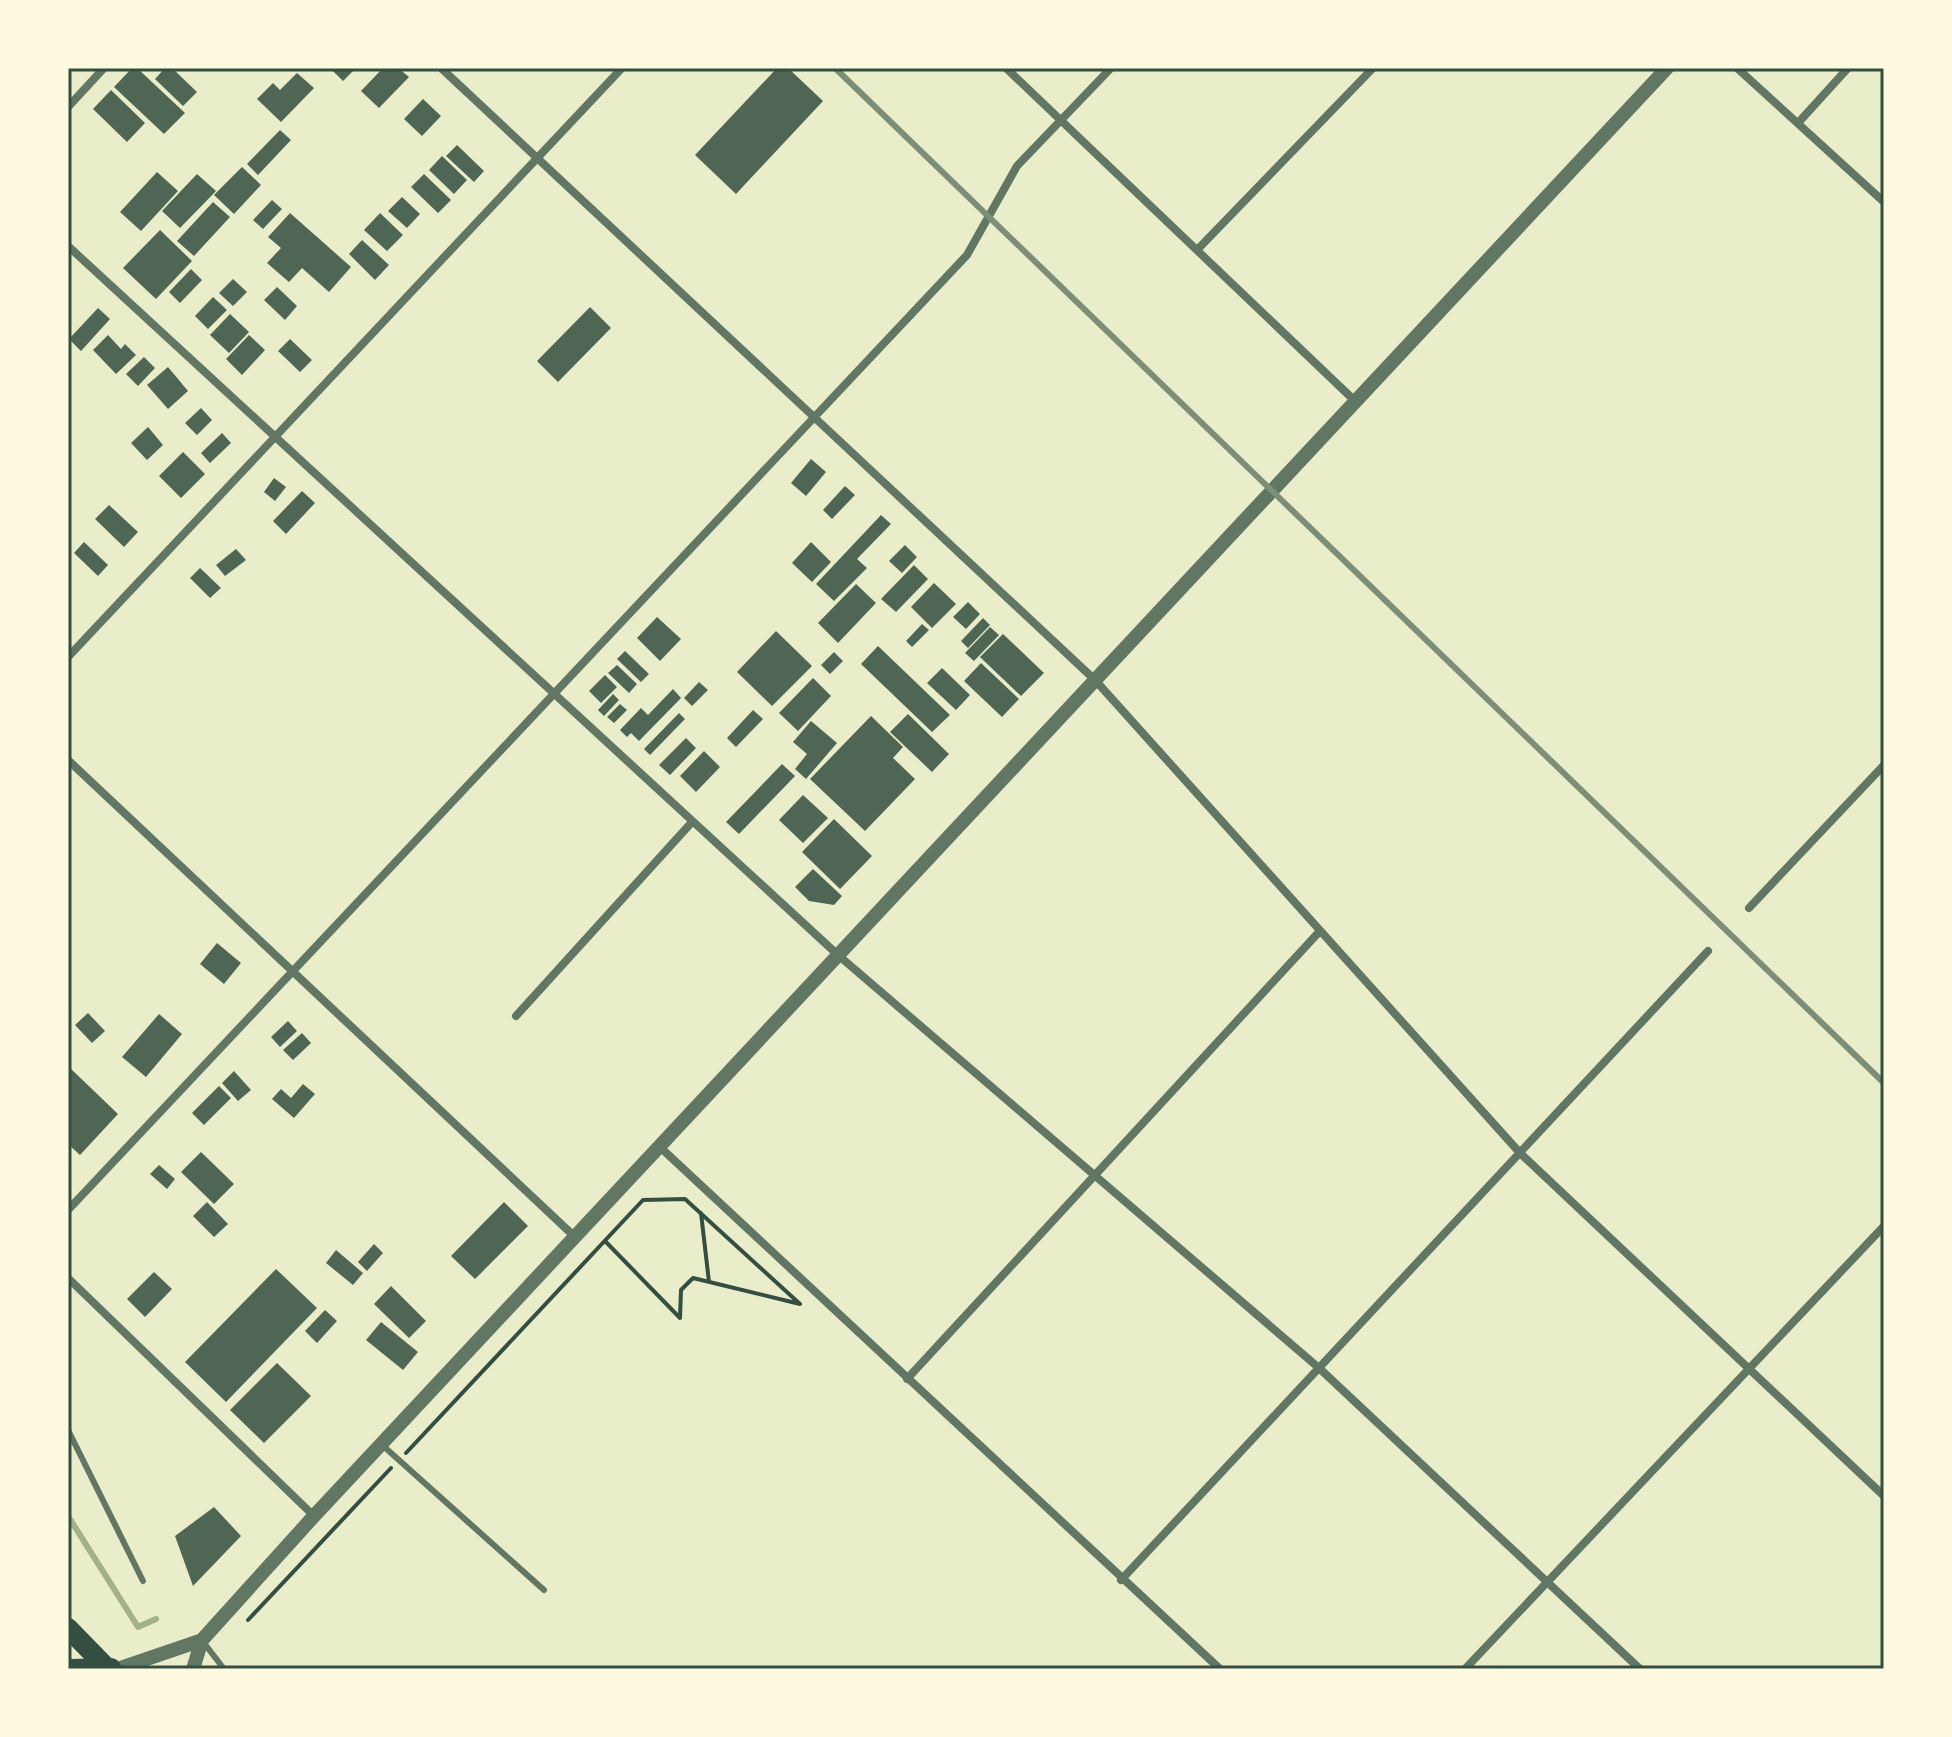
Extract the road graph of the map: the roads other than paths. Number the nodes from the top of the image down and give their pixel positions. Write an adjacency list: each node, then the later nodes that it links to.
1 (104, 68): 10 (street)
2 (441, 68): 13 (street)
3 (622, 68): 13 (street)
4 (1006, 68): 11 (street)
5 (1111, 68): 11 (street)
6 (1373, 68): 16 (street)
7 (1667, 68): 17 (street)
8 (1737, 68): 12 (street)
9 (1848, 68): 12 (street)
10 (68, 107)
11 (1061, 121): 16 (street); 18 (street)
12 (1798, 123): 14 (street)
13 (538, 158): 18 (street); 19 (street)
14 (1884, 202)
15 (68, 246): 19 (street)
16 (1197, 250): 17 (street)
17 (1355, 401): 21 (street)
18 (814, 417): 21 (street); 22 (street)
19 (275, 437): 20 (street); 22 (street)
20 (68, 657)
21 (1095, 680): 27 (street); 29 (street)
22 (554, 694): 25 (street); 30 (street)
23 (68, 760): 30 (street)
24 (1884, 765): 26 (street)
25 (692, 822): 29 (street); 31 (street)
26 (1749, 908)
27 (1319, 932): 33 (street); 34 (street)
28 (1708, 951): 33 (street)
29 (838, 955): 32 (street); 34 (street)
30 (292, 971): 35 (street); 37 (street)
31 (516, 1016)
32 (661, 1148): 37 (street); 41 (street)
33 (1520, 1153): 39 (street); 40 (street)
34 (1094, 1175): 39 (street); 41 (street)
35 (68, 1210)
36 (1884, 1226): 40 (street)
37 (575, 1237): 43 (street)
38 (68, 1278): 45 (street)
39 (1319, 1368): 46 (street); 48 (street)
40 (1749, 1369): 44 (street); 48 (street)
41 (907, 1379): 46 (street)
42 (68, 1430): 47 (lane)
43 (381, 1444): 45 (street); 49 (lane)
44 (1884, 1496)
45 (314, 1516): 51 (street)
46 (1121, 1580): 56 (street)
47 (143, 1581)
48 (1548, 1583): 57 (street); 58 (street)
49 (544, 1590)
50 (68, 1628): 52 (highway)
51 (202, 1640): 52 (street); 54 (street); 55 (lane)
52 (112, 1668): 53 (highway)
53 (70, 1669)
54 (193, 1669)
55 (224, 1669)
56 (1220, 1669)
57 (1465, 1669)
58 (1640, 1669)

